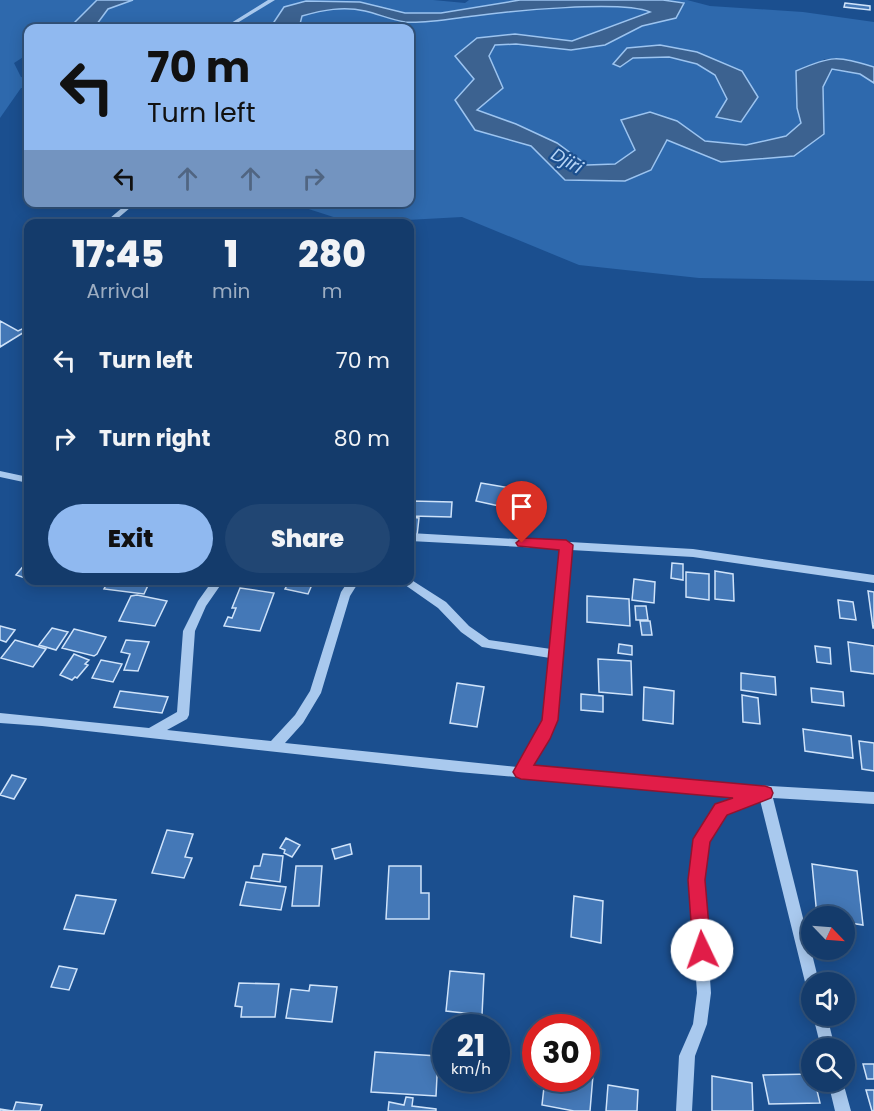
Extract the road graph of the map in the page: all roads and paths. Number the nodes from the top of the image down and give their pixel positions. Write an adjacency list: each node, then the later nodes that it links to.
1 (272, 0): 2 (street)
2 (233, 24)
3 (128, 207): 4 (street)
4 (112, 219)
5 (0, 474): 6 (street)
6 (24, 479)
7 (414, 537): 8 (street)
8 (566, 545): 9 (street); 13 (street)
9 (874, 579)
10 (215, 585): 15 (street)
11 (351, 585): 16 (street)
12 (411, 585): 13 (street)
13 (556, 654): 17 (street)
14 (0, 718): 15 (street)
15 (149, 733): 16 (street)
16 (274, 747): 17 (street)
17 (521, 772): 18 (street)
18 (765, 793): 19 (street); 20 (street); 22 (street)
19 (874, 798)
20 (810, 972)
21 (838, 1092): 23 (street)
22 (684, 1111)
23 (843, 1111)

